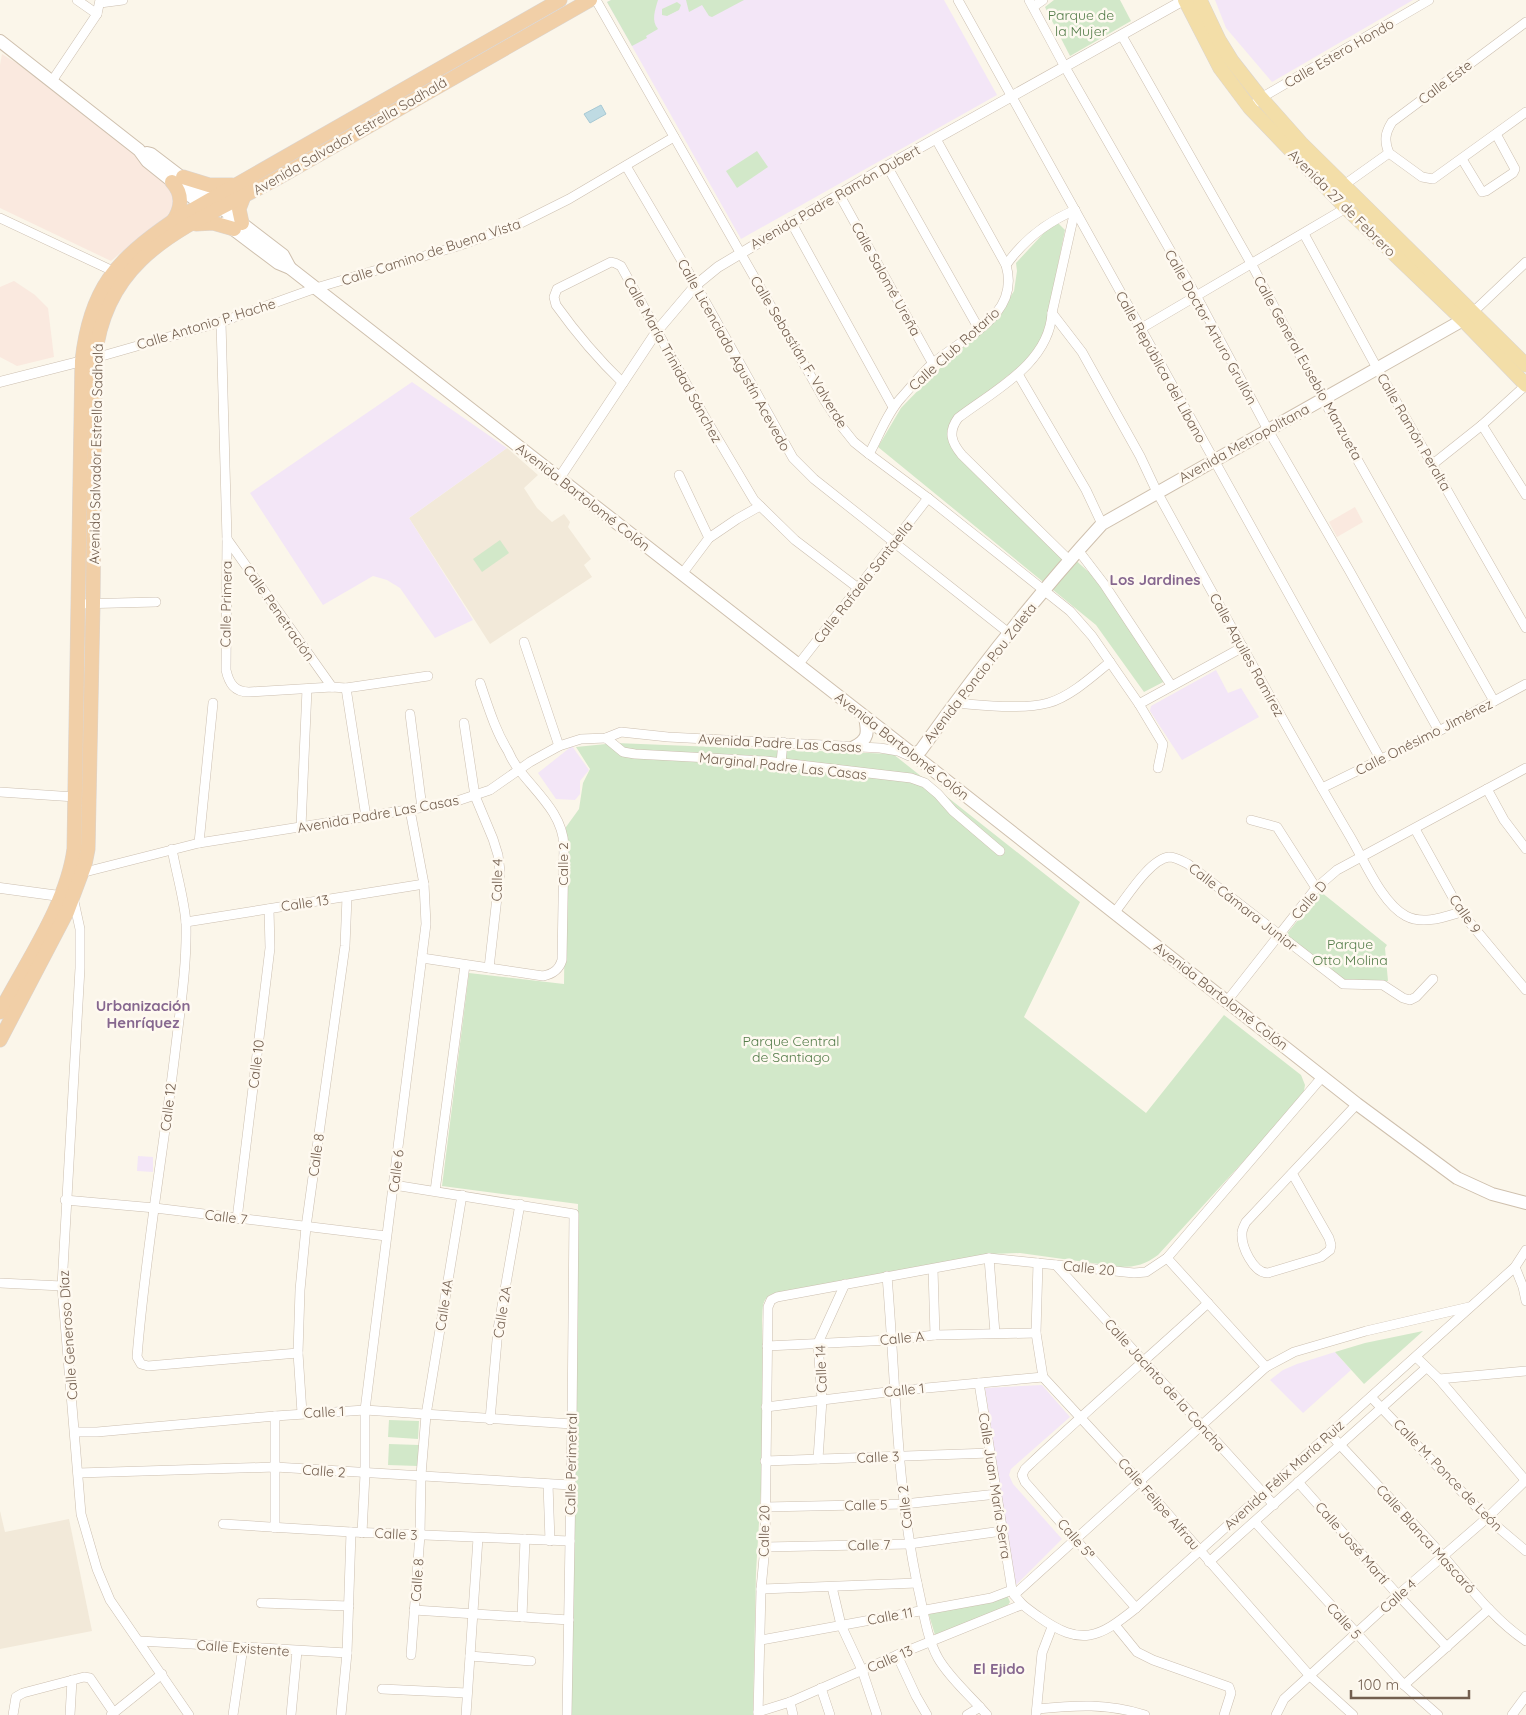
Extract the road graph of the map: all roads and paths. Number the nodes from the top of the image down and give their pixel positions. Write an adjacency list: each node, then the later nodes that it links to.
1 (77, 0): 13 (street)
2 (123, 0): 11 (street)
3 (560, 0): 31 (highway, Avenida Salvador Estrella Sadhalá)
4 (590, 0): 34 (highway, Avenida Salvador Estrella Sadhalá)
5 (596, 0): 24 (street, Calle Sebastián F. Valverde)
6 (958, 0): 19 (street, Calle República del Líbano)
7 (1043, 0): 12 (street)
8 (1184, 0): 15 (street, Avenida Padre Ramón Dubert); 21 (main road, Avenida 27 de Febrero)
9 (1200, 0): 20 (main road, Avenida 27 de Febrero)
10 (1429, 0): 20 (street, Calle Estero Hondo)
11 (100, 2): 13 (street)
12 (1031, 4): 17 (street, Calle Doctor Arturo Grullón)
13 (97, 14): 18 (street)
14 (1526, 22): 26 (street, Calle Este)
15 (1122, 36): 17 (street, Avenida Padre Ramón Dubert); 48 (street, Calle General Eusebio Manzueta)
16 (0, 41): 18 (main road, Avenida Bartolomé Colón)
17 (1065, 67): 19 (street, Avenida Padre Ramón Dubert); 52 (street, Calle Doctor Arturo Grullón)
18 (52, 82): 30 (main road, Avenida Bartolomé Colón)
19 (1012, 97): 25 (street, Avenida Padre Ramón Dubert); 38 (street, Calle República del Líbano)
20 (1261, 98): 21 (street, Calle Estero Hondo); 32 (main road, Avenida 27 de Febrero)
21 (1250, 108): 36 (main road, Avenida 27 de Febrero)
22 (1526, 112): 23 (street)
23 (1496, 134): 27 (street); 27 (street)
24 (674, 137): 28 (street, Calle Camino de Buena Vista); 45 (street, Calle Sebastián F. Valverde)
25 (936, 139): 29 (street, Avenida Padre Ramón Dubert); 47 (street)
26 (1389, 153): 27 (street); 32 (street)
27 (1462, 158)
28 (626, 166): 50 (street, Calle Licenciado Agustín Acevedo); 51 (street, Calle Camino de Buena Vista)
29 (887, 166): 33 (street, Avenida Padre Ramón Dubert); 56 (street)
30 (178, 180): 31 (highway); 35 (main road, Avenida Bartolomé Colón); 40 (highway)
31 (235, 184): 35 (highway, Avenida Salvador Estrella Sadhalá)
32 (1344, 185): 54 (main road, Avenida 27 de Febrero)
33 (839, 194): 41 (street, Avenida Padre Ramón Dubert); 60 (street, Calle Salomé Ureña)
34 (244, 196): 37 (highway, Avenida Salvador Estrella Sadhalá); 42 (highway)
35 (206, 201): 37 (main road, Avenida Bartolomé Colón); 40 (highway, Avenida Salvador Estrella Sadhalá)
36 (1346, 208): 44 (street); 54 (main road, Avenida 27 de Febrero)
37 (218, 210): 42 (main road, Avenida Bartolomé Colón); 43 (highway, Avenida Salvador Estrella Sadhalá)
38 (1075, 210): 47 (street); 53 (street); 57 (street, Calle República del Líbano)
39 (0, 218): 49 (street)
40 (173, 221): 49 (highway, Avenida Salvador Estrella Sadhalá)
41 (790, 222): 45 (street, Avenida Padre Ramón Dubert); 68 (street)
42 (238, 226): 43 (highway); 51 (main road, Avenida Bartolomé Colón)
43 (186, 228): 59 (highway, Avenida Salvador Estrella Sadhalá)
44 (1304, 234): 48 (street); 62 (street, Calle Ramón Peralta)
45 (740, 253): 50 (street, Avenida Padre Ramón Dubert); 71 (street, Calle Sebastián F. Valverde)
46 (1526, 262): 54 (street)
47 (1006, 265): 56 (street, Calle Club Rotario)
48 (1252, 265): 52 (street); 67 (street, Calle General Eusebio Manzueta)
49 (113, 271): 59 (highway, Avenida Salvador Estrella Sadhalá)
50 (696, 285): 58 (street, Avenida Padre Ramón Dubert); 83 (street, Calle Licenciado Agustín Acevedo)
51 (316, 288): 55 (street, Calle Antonio P. Hache); 75 (main road, Avenida Bartolomé Colón)
52 (1196, 297): 57 (street); 70 (street, Calle Doctor Arturo Grullón)
53 (1052, 313): 63 (street); 76 (street, Calle Aquiles Ramírez)
54 (1468, 317): 61 (main road, Avenida 27 de Febrero); 62 (main road, Avenida Metropolitana); 66 (main road, Avenida 27 de Febrero)
55 (221, 322): 59 (street, Calle Antonio P. Hache); 82 (street, Calle Primera)
56 (979, 329): 60 (street, Calle Club Rotario)
57 (1140, 329): 72 (street, Calle República del Líbano)
58 (657, 331): 65 (street, Avenida Padre Ramón Dubert); 65 (street, Calle María Trinidad Sánchez); 79 (street, Calle María Trinidad Sánchez)
59 (88, 359): 64 (street); 90 (highway, Avenida Salvador Estrella Sadhalá); 91 (highway, Avenida Salvador Estrella Sadhalá)
60 (933, 364): 68 (street, Calle Club Rotario)
61 (1526, 365)
62 (1377, 368): 67 (main road, Avenida Metropolitana); 73 (street, Calle Ramón Peralta)
63 (1018, 374): 80 (street); 85 (street)
64 (0, 382)
65 (623, 382): 75 (street, Avenida Padre Ramón Dubert)
66 (1526, 385): 69 (street)
67 (1323, 399): 70 (main road, Avenida Metropolitana); 105 (street, Calle General Eusebio Manzueta)
68 (893, 407): 71 (street, Calle Club Rotario)
69 (1482, 425): 73 (street); 77 (street)
70 (1268, 430): 72 (main road, Avenida Metropolitana); 112 (street, Calle Doctor Arturo Grullón)
71 (869, 454): 78 (street, Calle Sebastián F. Valverde)
72 (1213, 461): 76 (main road, Avenida Metropolitana); 118 (street, Calle República del Líbano)
73 (1433, 464): 92 (street, Calle Ramón Peralta)
74 (679, 475): 81 (street)
75 (560, 477): 86 (main road, Avenida Bartolomé Colón)
76 (1157, 492): 80 (main road, Avenida Metropolitana); 95 (street, Calle Aquiles Ramírez)
77 (1526, 495)
78 (928, 498): 83 (street, Calle Rafaela Santaella); 88 (street, Calle Sebastián F. Valverde)
79 (760, 506): 81 (street); 87 (street, Calle María Trinidad Sánchez)
80 (1102, 524): 84 (main road, Avenida Metropolitana)
81 (709, 538): 86 (street)
82 (227, 539): 102 (street, Calle Penetración); 104 (street, Calle Primera)
83 (894, 542): 87 (street, Calle Rafaela Santaella); 93 (street, Calle Licenciado Agustín Acevedo)
84 (1078, 550): 85 (main road, Avenida Metropolitana); 101 (street)
85 (1069, 560): 88 (main road, Avenida Metropolitana)
86 (682, 574): 97 (main road, Avenida Bartolomé Colón)
87 (858, 588): 97 (street, Calle Rafaela Santaella)
88 (1045, 590): 93 (main road, Avenida Poncio Pou Zaleta); 96 (street, Calle Sebastián F. Valverde)
89 (156, 602): 90 (street)
90 (93, 603): 91 (street); 141 (highway, Avenida Salvador Estrella Sadhalá)
91 (78, 604): 127 (highway, Avenida Salvador Estrella Sadhalá)
92 (1526, 628)
93 (1010, 634): 107 (main road, Avenida Poncio Pou Zaleta)
94 (524, 642): 115 (street)
95 (1243, 647): 101 (street); 124 (street, Calle Aquiles Ramírez)
96 (1110, 662): 107 (street); 108 (street, Calle Sebastián F. Valverde)
97 (798, 665): 110 (main road, Avenida Bartolomé Colón)
98 (428, 676): 103 (street, Calle Primera)
99 (480, 683): 122 (street, Calle 2)
100 (1526, 684): 105 (street, Calle Onésimo Jiménez)
101 (1171, 685): 108 (street)
102 (332, 687): 103 (street, Calle Primera); 104 (street, Calle Primera)
103 (346, 688): 132 (street)
104 (307, 689): 134 (street)
105 (1494, 701): 112 (street, Calle Onésimo Jiménez)
106 (213, 703): 136 (street)
107 (954, 703): 117 (main road, Avenida Poncio Pou Zaleta)
108 (1139, 704): 120 (street, Calle Sebastián F. Valverde)
109 (410, 714): 130 (street)
110 (865, 717): 116 (main road); 117 (main road, Avenida Bartolomé Colón)
111 (464, 723): 128 (street, Calle 4)
112 (1439, 731): 118 (street, Calle Onésimo Jiménez)
113 (606, 738): 114 (street, Avenida Padre Las Casas); 115 (street, Avenida Padre Las Casas); 119 (street, Marginal Padre Las Casas)
114 (783, 742): 116 (street, Avenida Padre Las Casas); 119 (street)
115 (560, 746): 122 (street, Avenida Padre Las Casas)
116 (854, 747): 117 (street, Avenida Padre Las Casas)
117 (914, 755): 123 (main road, Avenida Bartolomé Colón)
118 (1381, 760): 124 (street, Calle Onésimo Jiménez)
119 (781, 763): 129 (street, Marginal Padre Las Casas)
120 (1158, 768)
121 (1526, 768): 125 (street, Calle D)
122 (519, 770): 128 (street, Avenida Padre Las Casas); 154 (street, Calle 2)
123 (944, 779): 129 (street); 148 (main road, Avenida Bartolomé Colón)
124 (1322, 788): 140 (street, Calle Aquiles Ramírez)
125 (1488, 789): 135 (street, Calle D); 138 (street)
126 (0, 792): 127 (street)
127 (75, 796): 141 (highway, Avenida Salvador Estrella Sadhalá)
128 (475, 796): 130 (street, Avenida Padre Las Casas); 154 (street, Calle 4)
129 (941, 797): 139 (street, Marginal Padre Las Casas)
130 (422, 808): 131 (street, Avenida Padre Las Casas)
131 (410, 810): 132 (street, Avenida Padre Las Casas); 142 (street, Calle 6)
132 (366, 817): 134 (street, Avenida Padre Las Casas)
133 (1251, 820): 144 (street)
134 (301, 827): 136 (street, Avenida Padre Las Casas)
135 (1415, 829): 140 (street, Calle D); 149 (street, Calle 9)
136 (199, 843): 137 (street, Avenida Padre Las Casas)
137 (172, 850): 141 (street, Avenida Padre Las Casas); 150 (street, Calle 12)
138 (1526, 850)
139 (1000, 851)
140 (1362, 855): 144 (street, Calle D); 149 (street, Calle Aquiles Ramírez)
141 (76, 874): 145 (highway, Avenida Salvador Estrella Sadhalá)
142 (424, 884): 146 (street, Calle 13); 152 (street, Calle 6)
143 (0, 888): 145 (street)
144 (1316, 888): 151 (street, Calle D)
145 (67, 897): 158 (highway, Avenida Salvador Estrella Sadhalá); 159 (highway, Avenida Salvador Estrella Sadhalá); 167 (street, Calle Generoso Díaz)
146 (347, 897): 147 (street, Calle 13); 173 (street, Calle 8)
147 (269, 909): 150 (street, Calle 13); 172 (street, Calle 10)
148 (1115, 912): 151 (street, Calle Cámara Junior); 157 (main road, Avenida Bartolomé Colón)
149 (1461, 912): 156 (street, Calle 9)
150 (186, 922): 171 (street, Calle 12)
151 (1279, 936): 155 (street, Calle Cámara Junior); 157 (street, Calle D)
152 (422, 958): 153 (street); 163 (street, Calle 6)
153 (466, 965): 154 (street); 164 (street)
154 (489, 968)
155 (1433, 979)
156 (1526, 990)
157 (1227, 1001): 160 (main road, Avenida Bartolomé Colón)
158 (0, 1012)
159 (0, 1040)
160 (1323, 1076): 161 (main road, Avenida Bartolomé Colón); 177 (street, Calle 20)
161 (1357, 1104): 162 (street); 168 (main road, Avenida Bartolomé Colón)
162 (1292, 1173): 162 (street)
163 (394, 1185): 164 (street); 174 (street, Calle 6)
164 (435, 1191): 165 (street)
165 (462, 1196): 170 (street); 211 (street, Calle 4A)
166 (1526, 1196): 168 (main road)
167 (66, 1200): 171 (street, Calle 7); 185 (street, Calle Generoso Díaz)
168 (1513, 1200): 169 (main road, Avenida Bartolomé Colón)
169 (1526, 1203)
170 (520, 1204): 214 (street, Calle 2A); 215 (street, Calle Perimetral)
171 (156, 1208): 172 (street, Calle 7); 195 (street, Calle 12)
172 (237, 1219): 173 (street, Calle 7)
173 (306, 1227): 174 (street, Calle 7); 195 (street, Calle 8)
174 (386, 1236): 209 (street, Calle 6)
175 (1526, 1250): 180 (street, Avenida Félix María Ruiz)
176 (989, 1258): 178 (street, Calle 20); 181 (street, Calle 20); 189 (street)
177 (1167, 1258): 179 (street, Calle 20); 187 (street)
178 (1038, 1262): 179 (street, Calle 20); 190 (street)
179 (1056, 1265): 197 (street, Calle Jacinto de la Concha)
180 (1515, 1268): 186 (street); 188 (street, Avenida Félix María Ruiz)
181 (933, 1269): 182 (street, Calle 20); 191 (street)
182 (887, 1276): 184 (street, Calle 20); 192 (street, Calle 2)
183 (0, 1283): 185 (street)
184 (845, 1284): 193 (street, Calle 14); 194 (street, Calle 20)
185 (62, 1286): 217 (street, Calle Generoso Díaz)
186 (1526, 1301)
187 (1208, 1303): 197 (street); 198 (street)
188 (1472, 1307): 196 (street, Avenida Félix María Ruiz); 198 (street)
189 (995, 1333): 190 (street, Calle A); 191 (street, Calle A)
190 (1036, 1333): 201 (street)
191 (936, 1335): 192 (street, Calle A)
192 (890, 1340): 193 (street, Calle A); 204 (street, Calle 2)
193 (818, 1343): 194 (street, Calle A); 206 (street, Calle 14)
194 (767, 1346): 207 (street, Calle 20)
195 (298, 1353): 210 (street, Calle 8)
196 (1416, 1357): 199 (street); 205 (street, Avenida Félix María Ruiz)
197 (1144, 1362): 213 (street); 216 (street, Calle Jacinto de la Concha)
198 (1266, 1367): 216 (street)
199 (1426, 1368): 202 (street); 208 (street)
200 (1526, 1371): 202 (street)
201 (1043, 1377): 203 (street, Calle 1); 213 (street, Calle Felipe Alfrau)
202 (1439, 1379): 228 (street)
203 (979, 1383): 204 (street, Calle 1); 220 (street, Calle Juan María Serra)
204 (895, 1391): 206 (street, Calle 1); 221 (street, Calle 2)
205 (1371, 1397): 208 (street, Calle M. Ponce de León); 218 (street, Avenida Félix María Ruiz)
206 (822, 1400): 207 (street, Calle 1); 222 (street, Calle 14)
207 (766, 1407): 223 (street, Calle 20)
208 (1382, 1408): 219 (street); 238 (street, Calle M. Ponce de León)
209 (365, 1410): 210 (street, Calle 1); 211 (street, Calle 1); 226 (street, Calle 6)
210 (302, 1413): 212 (street, Calle 1)
211 (426, 1415): 214 (street, Calle 1); 227 (street, Calle 8)
212 (274, 1416): 217 (street, Calle 1); 224 (street)
213 (1080, 1417): 229 (street, Calle Felipe Alfrau); 248 (street, Calle 5ª)
214 (490, 1420): 215 (street, Calle 1)
215 (572, 1424): 232 (street, Calle Perimetral)
216 (1202, 1426): 229 (street); 234 (street, Calle Jacinto de la Concha)
217 (75, 1432): 225 (street, Calle Generoso Díaz)
218 (1330, 1434): 219 (street, Calle Blanca Mascaró); 234 (street, Avenida Félix María Ruiz)
219 (1340, 1445): 230 (street); 255 (street, Calle Blanca Mascaró)
220 (990, 1454): 221 (street, Calle 3); 233 (street, Calle Juan María Serra)
221 (900, 1457): 222 (street, Calle 3); 235 (street, Calle 2)
222 (818, 1459): 223 (street, Calle 3)
223 (766, 1461): 237 (street, Calle 20)
224 (275, 1467): 225 (street, Calle 2); 226 (street, Calle 2); 241 (street)
225 (78, 1473): 277 (street, Calle Generoso Díaz)
226 (365, 1474): 227 (street, Calle 2); 244 (street, Calle 6)
227 (421, 1475): 231 (street, Calle 2); 245 (street, Calle 8)
228 (1526, 1481): 238 (street, Calle 4)
229 (1140, 1482): 248 (street); 253 (street, Calle Felipe Alfrau)
230 (1298, 1482): 236 (street); 261 (street, Calle José Martí)
231 (548, 1484): 232 (street, Calle 2); 249 (street)
232 (571, 1485): 250 (street, Calle Perimetral)
233 (996, 1494): 235 (street, Calle 5); 242 (street, Calle Juan María Serra)
234 (1264, 1494): 236 (street, Calle Jacinto de la Concha); 253 (street, Avenida Félix María Ruiz)
235 (904, 1504): 237 (street, Calle 5); 251 (street, Calle 2)
236 (1274, 1505): 239 (street)
237 (765, 1507): 252 (street, Calle 20)
238 (1487, 1518): 254 (street, Calle M. Ponce de León); 255 (street, Calle 4)
239 (1255, 1522): 256 (street); 275 (street, Calle 5)
240 (223, 1524): 241 (street, Calle 3)
241 (274, 1528): 243 (street, Calle 3)
242 (1002, 1531): 251 (street, Calle 7); 260 (street, Calle Juan María Serra)
243 (351, 1532): 244 (street, Calle 3); 264 (street)
244 (362, 1532): 245 (street, Calle 3)
245 (420, 1535): 246 (street, Calle 3); 267 (street, Calle 8)
246 (478, 1538): 247 (street, Calle 3); 269 (street)
247 (525, 1539): 249 (street, Calle 3); 270 (street)
248 (1076, 1539): 260 (street); 265 (street, Calle 5ª)
249 (550, 1540): 250 (street, Calle 3)
250 (570, 1541): 271 (street, Calle Perimetral)
251 (909, 1544): 252 (street, Calle 7); 257 (street, Calle 2)
252 (765, 1547): 259 (street, Calle 20)
253 (1200, 1551): 256 (street, Calle Felipe Alfrau); 265 (street, Avenida Félix María Ruiz)
254 (1526, 1551)
255 (1443, 1556): 261 (street, Calle 4); 266 (street, Calle Blanca Mascaró)
256 (1209, 1562): 290 (street, Calle Felipe Alfrau)
257 (917, 1583): 258 (street); 268 (street, Calle 2)
258 (832, 1587): 259 (street); 272 (street)
259 (762, 1589): 276 (street, Calle 20)
260 (1013, 1592): 263 (street, Avenida Félix María Ruiz); 268 (street, Calle 11)
261 (1398, 1595): 275 (street, Calle 4); 280 (street, Calle José Martí)
262 (261, 1603): 264 (street)
263 (1021, 1605): 274 (street, Avenida Félix María Ruiz); 279 (street, Calle 13)
264 (349, 1606): 283 (street)
265 (1136, 1608): 273 (street, Avenida Félix María Ruiz)
266 (1489, 1609): 278 (street, Calle Blanca Mascaró); 280 (street)
267 (414, 1610): 269 (street); 284 (street, Calle 8)
268 (923, 1610): 272 (street, Calle 11); 279 (street, Calle 2)
269 (473, 1614): 270 (street); 286 (street)
270 (522, 1616): 271 (street)
271 (569, 1620): 310 (street, Calle Perimetral)
272 (841, 1625): 276 (street, Calle 11); 288 (street)
273 (1115, 1625): 274 (street, Avenida Félix María Ruiz); 318 (street)
274 (1052, 1627): 300 (street)
275 (1356, 1634): 290 (street, Calle 4); 292 (street, Calle 5)
276 (761, 1640): 302 (street, Calle 20)
277 (140, 1641): 281 (street, Calle Existente); 289 (street, Calle Generoso Díaz)
278 (1526, 1641)
279 (931, 1642): 285 (street, Calle 13); 298 (street, Calle 2)
280 (1447, 1647): 292 (street)
281 (243, 1648): 282 (street, Calle Existente); 306 (street)
282 (297, 1651): 283 (street, Calle Existente); 307 (street)
283 (347, 1653): 308 (street)
284 (411, 1655)
285 (897, 1655): 288 (street, Calle 13); 314 (street)
286 (470, 1656): 287 (street); 295 (street)
287 (531, 1661)
288 (862, 1670): 293 (street, Calle 13); 313 (street)
289 (162, 1674): 301 (street); 305 (street, Calle Generoso Díaz)
290 (1310, 1676): 319 (street, Calle 4); 320 (street, Calle Felipe Alfrau)
291 (72, 1680): 301 (street); 303 (street); 304 (street)
292 (1404, 1685): 321 (street, Calle 5)
293 (821, 1688): 297 (street, Calle 13); 312 (street)
294 (382, 1689): 295 (street)
295 (467, 1693): 309 (street)
296 (1526, 1696): 299 (street)
297 (790, 1702): 302 (street, Calle 13); 311 (street)
298 (980, 1707): 315 (street); 316 (street, Calle 2)
299 (1523, 1707): 322 (street)
300 (1037, 1712): 317 (street)
301 (113, 1714)
302 (758, 1714)
303 (14, 1715)
304 (70, 1715)
305 (190, 1715)
306 (233, 1715)
307 (291, 1715)
308 (341, 1715)
309 (466, 1715)
310 (567, 1715)
311 (793, 1715)
312 (830, 1715)
313 (877, 1715)
314 (927, 1715)
315 (967, 1715)
316 (987, 1715)
317 (1145, 1715)
318 (1224, 1715)
319 (1276, 1715)
320 (1353, 1715)
321 (1438, 1715)
322 (1512, 1715)

